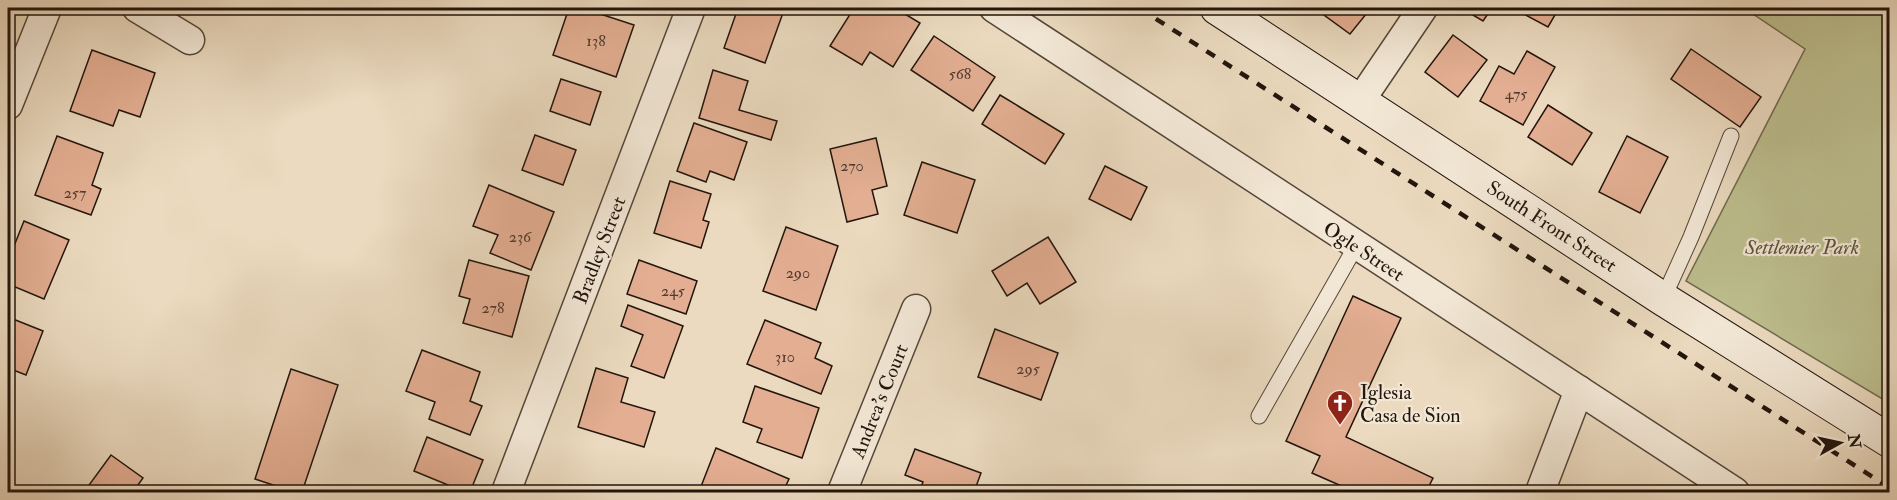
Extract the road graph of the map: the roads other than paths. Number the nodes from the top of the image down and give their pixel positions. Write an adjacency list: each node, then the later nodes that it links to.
1 (47, 8): 9 (street)
2 (137, 8): 7 (street)
3 (691, 8): 17 (street, Bradley Street)
4 (994, 8): 11 (street, Ogle Street)
5 (1217, 8): 8 (main road, South Front Street)
6 (1423, 8): 8 (street)
7 (190, 40)
8 (1360, 101): 12 (main road, South Front Street)
9 (8, 105)
10 (1731, 136): 12 (lane)
11 (1356, 246): 14 (street, Ogle Street); 15 (lane)
12 (1663, 299): 16 (main road, South Front Street)
13 (916, 309): 18 (street, Andrea's Court)
14 (1579, 390): 19 (street); 20 (street, Ogle Street)
15 (1259, 416)
16 (1890, 441)
17 (506, 492)
18 (842, 492)
19 (1540, 492)
20 (1735, 492)

